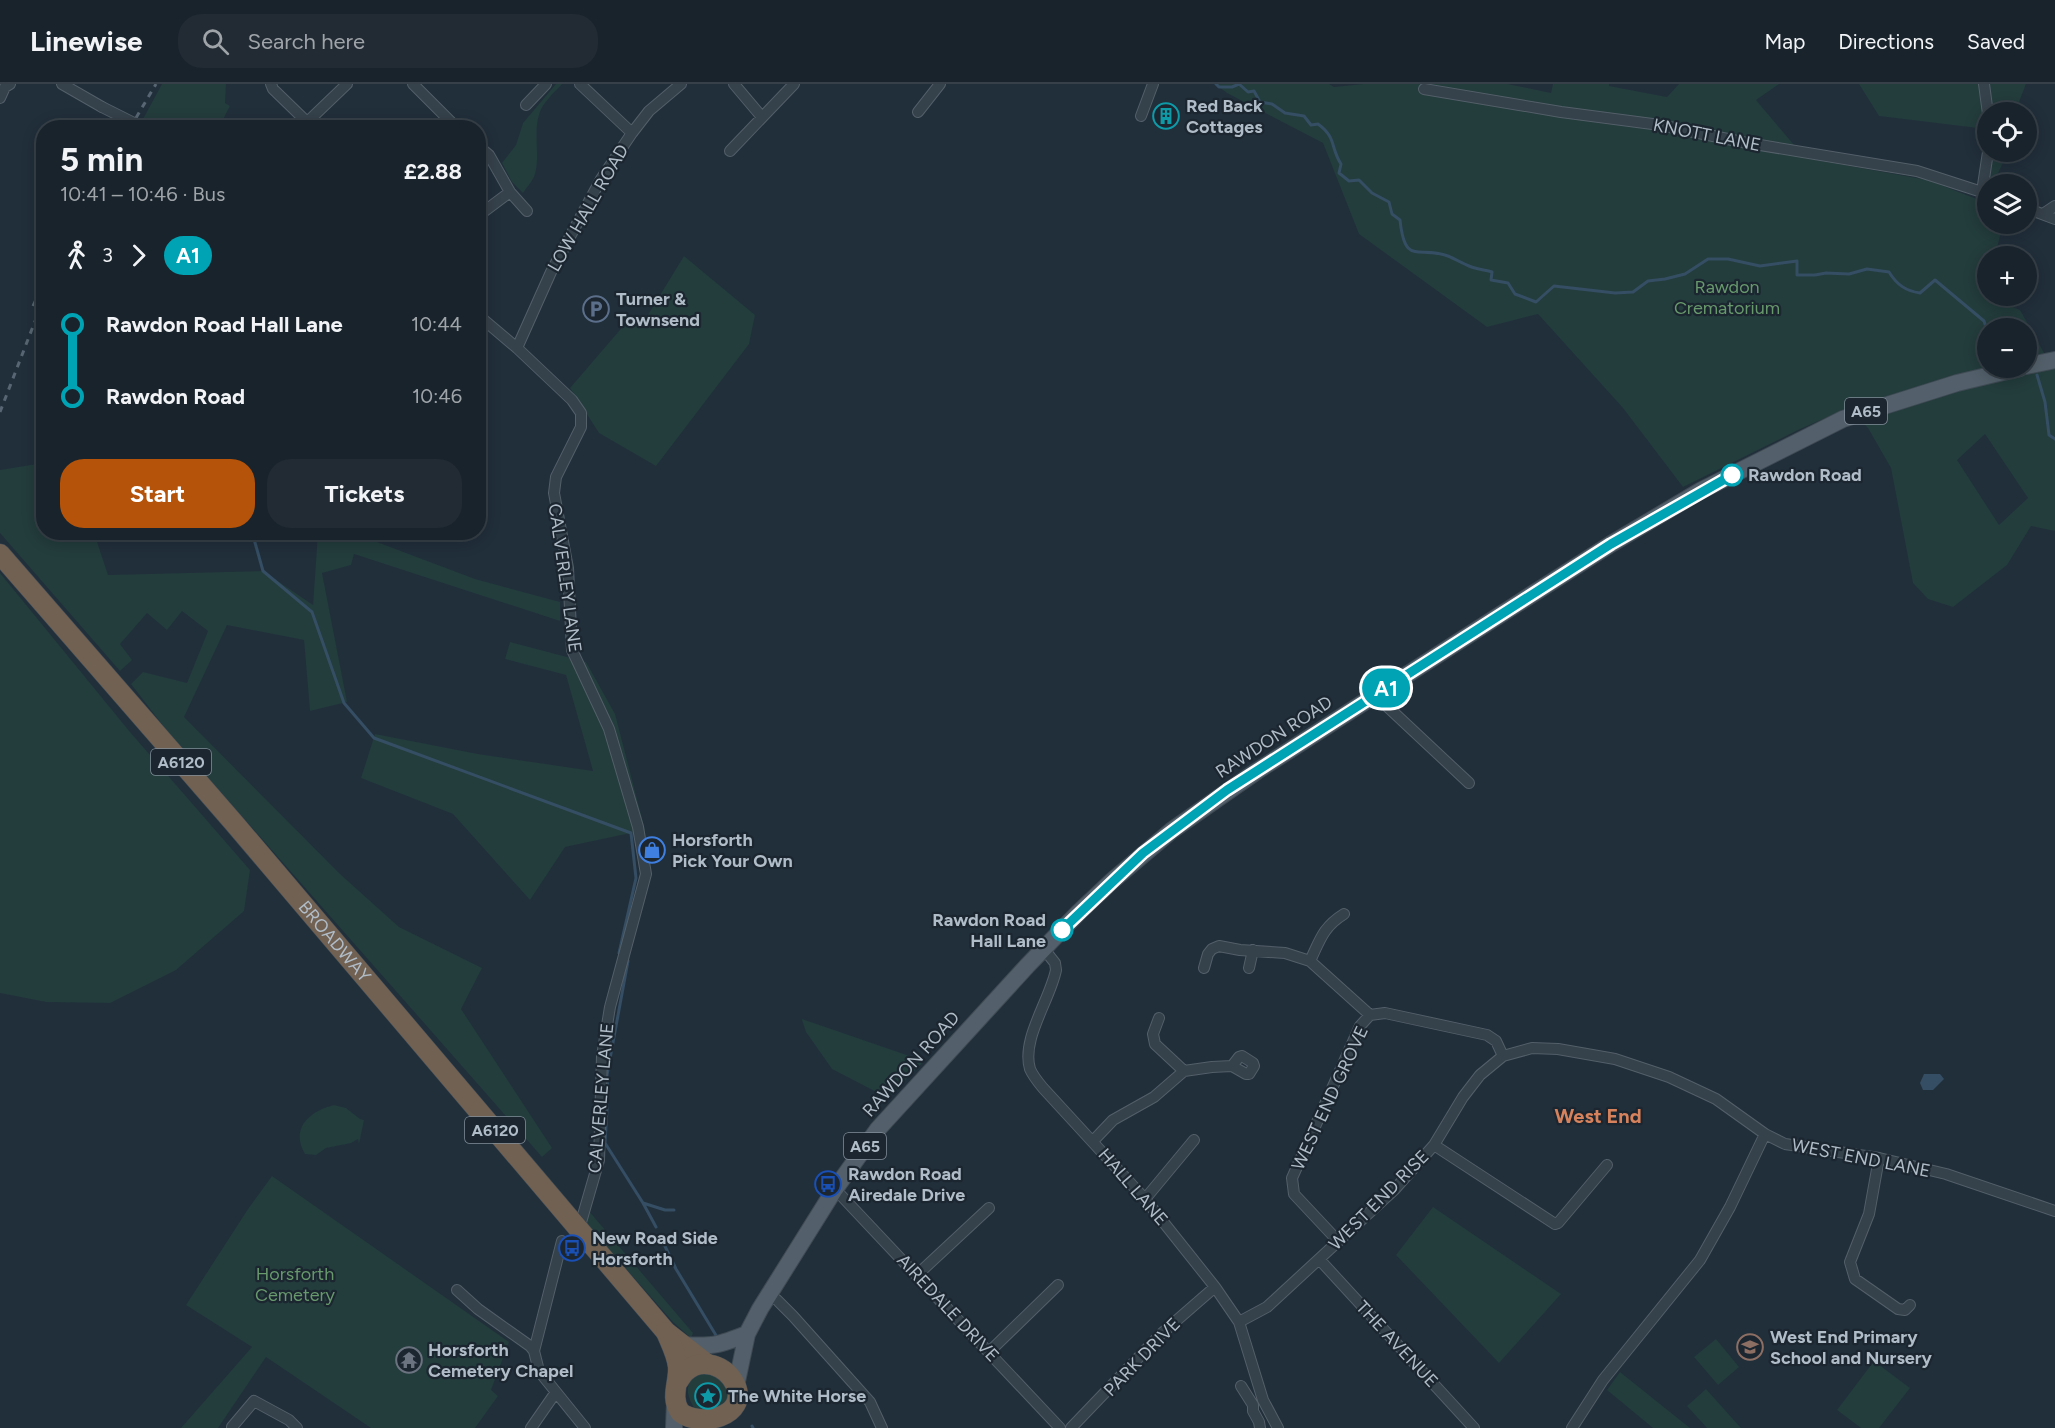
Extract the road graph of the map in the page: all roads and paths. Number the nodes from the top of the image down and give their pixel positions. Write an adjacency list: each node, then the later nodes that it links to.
1 (10, 84): 15 (street)
2 (62, 84): 21 (street, bridge)
3 (271, 84): 22 (street)
4 (346, 84): 23 (street)
5 (413, 84): 24 (street)
6 (546, 84): 17 (street)
7 (580, 84): 25 (street)
8 (681, 84): 25 (street, LOW HALL ROAD)
9 (734, 84): 19 (street)
10 (794, 84): 19 (street)
11 (940, 84): 18 (street)
12 (1153, 84): 20 (street)
13 (1984, 84): 16 (street)
14 (1424, 89): 28 (street, KNOTT LANE)
15 (0, 98)
16 (1986, 102)
17 (526, 105)
18 (918, 112)
19 (761, 116): 26 (street)
20 (1142, 116)
21 (128, 120)
22 (300, 120)
23 (308, 120)
24 (445, 120)
25 (632, 133): 37 (street, LOW HALL ROAD)
26 (730, 151)
27 (486, 153): 29 (street)
28 (1977, 190)
29 (510, 192): 31 (street); 32 (street)
30 (2055, 206): 34 (street)
31 (486, 210)
32 (527, 211)
33 (2037, 212): 34 (street)
34 (2043, 214): 35 (street)
35 (2055, 219)
36 (486, 322): 37 (street, CALVERLEY LANE)
37 (517, 348): 65 (street, CALVERLEY LANE)
38 (2055, 360): 39 (main road, A65)
39 (2037, 364)
40 (1977, 378): 42 (main road, RAWDON ROAD / A65)
41 (0, 554): 65 (highway, BROADWAY / A6120)
42 (1375, 695): 43 (street); 45 (main road, RAWDON ROAD / A65)
43 (1469, 783)
44 (1344, 914): 47 (street)
45 (1044, 949): 57 (street, HALL LANE); 61 (main road, RAWDON ROAD / A65)
46 (1252, 950): 47 (street); 48 (street); 49 (street)
47 (1310, 962): 50 (street)
48 (1204, 968)
49 (1249, 968)
50 (1370, 1015): 52 (street, WEST END GROVE); 67 (street, WEST END GROVE)
51 (1159, 1018): 54 (street)
52 (1503, 1056): 55 (street, WEST END RISE); 58 (street, WEST END RISE)
53 (1232, 1066): 54 (street)
54 (1184, 1071): 57 (street)
55 (1765, 1134): 59 (street, WEST END LANE); 99 (street)
56 (1194, 1140): 62 (street)
57 (1093, 1141): 62 (street, HALL LANE)
58 (1434, 1145): 60 (street); 67 (street, WEST END RISE)
59 (1879, 1158): 64 (street, WEST END LANE); 74 (street)
60 (1607, 1166)
61 (835, 1189): 69 (street, AIREDALE DRIVE); 73 (main road, RAWDON ROAD / A65)
62 (1145, 1199): 71 (street, HALL LANE)
63 (989, 1208): 69 (street)
64 (2055, 1211)
65 (579, 1229): 76 (highway, BROADWAY / A6120)
66 (562, 1241): 79 (street)
67 (1338, 1241): 68 (street, WEST END RISE)
68 (1319, 1259): 75 (street, WEST END RISE); 98 (street, THE AVENUE)
69 (917, 1275): 80 (street, AIREDALE DRIVE)
70 (1058, 1285): 80 (street)
71 (1215, 1287): 75 (street, HALL LANE); 95 (street, PARK DRIVE)
72 (457, 1290): 79 (street)
73 (768, 1296): 77 (main road, RAWDON ROAD / A65); 93 (street)
74 (1910, 1305)
75 (1239, 1322): 97 (street, HALL LANE)
76 (666, 1332): 78 (highway, A6120); 84 (highway, A6120)
77 (747, 1334): 78 (main road); 81 (main road, RAWDON ROAD / A65); 85 (main road, RAWDON ROAD / A65)
78 (683, 1345): 81 (highway, A6120)
79 (534, 1351): 83 (street)
80 (989, 1352): 94 (street, AIREDALE DRIVE)
81 (710, 1364): 84 (highway); 85 (highway)
82 (1241, 1386): 96 (street)
83 (556, 1392): 89 (street); 90 (street)
84 (676, 1392): 87 (highway); 91 (main road)
85 (736, 1396): 87 (highway); 92 (highway)
86 (232, 1427): 88 (street)
87 (702, 1427)
88 (297, 1428)
89 (531, 1428)
90 (585, 1428)
91 (674, 1428)
92 (738, 1428)
93 (882, 1428)
94 (1060, 1428)
95 (1071, 1428)
96 (1260, 1428)
97 (1278, 1428)
98 (1474, 1428)
99 (1574, 1428)

